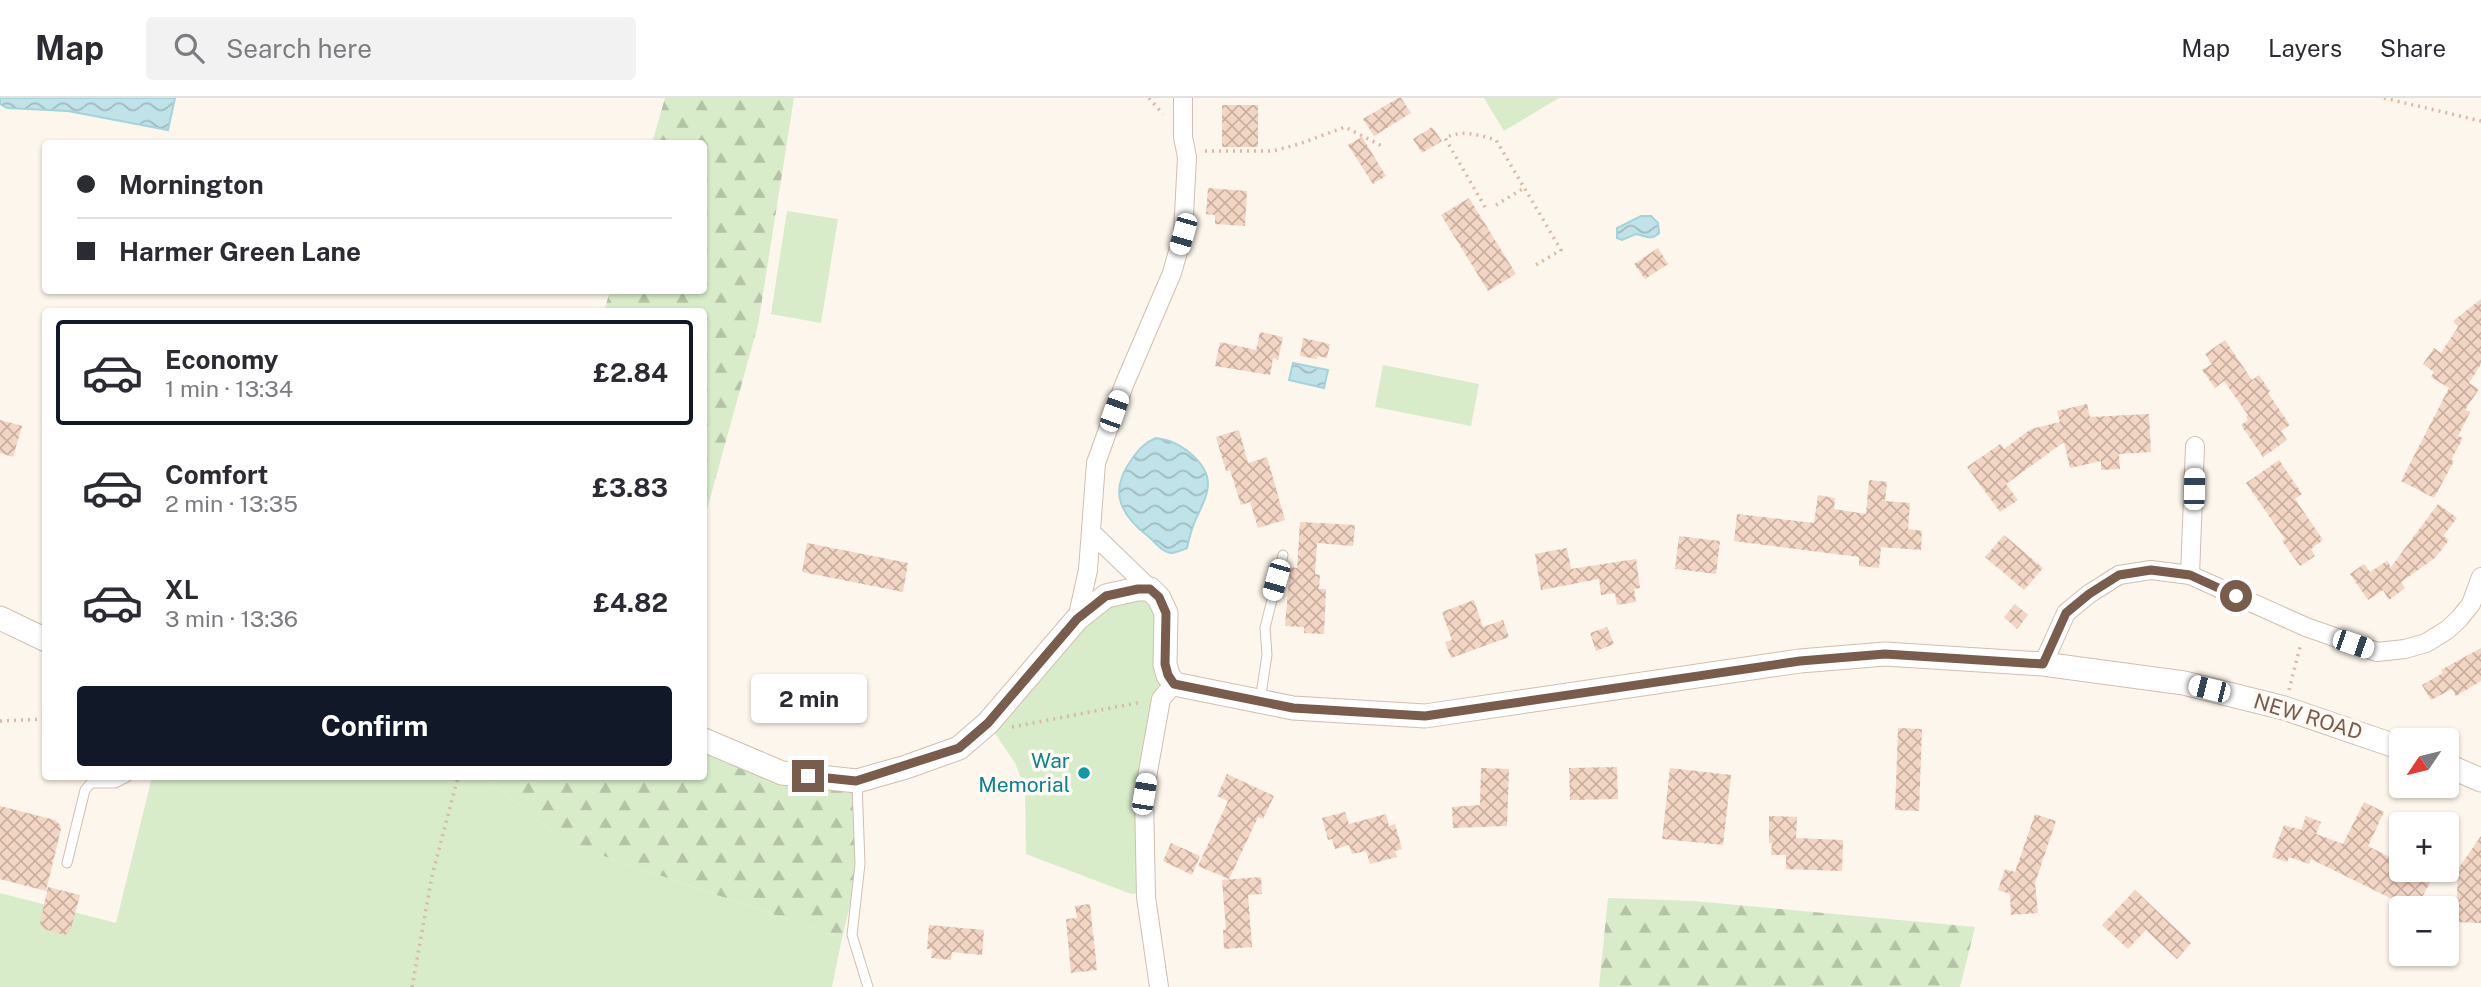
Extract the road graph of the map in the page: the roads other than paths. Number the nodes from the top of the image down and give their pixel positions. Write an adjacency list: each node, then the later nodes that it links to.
1 (1183, 98): 3 (street)
2 (2196, 446): 5 (street)
3 (1091, 532): 7 (street); 9 (street)
4 (1283, 555): 13 (lane)
5 (2190, 575): 6 (street); 11 (street)
6 (2481, 577)
7 (1150, 589): 9 (street); 12 (street)
8 (0, 618): 10 (street)
9 (1077, 619): 19 (street)
10 (42, 638)
11 (2043, 664): 13 (street, NEW ROAD); 15 (street, NEW ROAD)
12 (1168, 691): 13 (street, NEW ROAD); 22 (street)
13 (1260, 703)
14 (707, 741): 19 (street)
15 (2389, 744)
16 (2459, 771): 18 (street)
17 (121, 780): 20 (lane)
18 (2481, 780)
19 (856, 781): 21 (lane)
20 (67, 863)
21 (867, 987)
22 (1159, 987)

